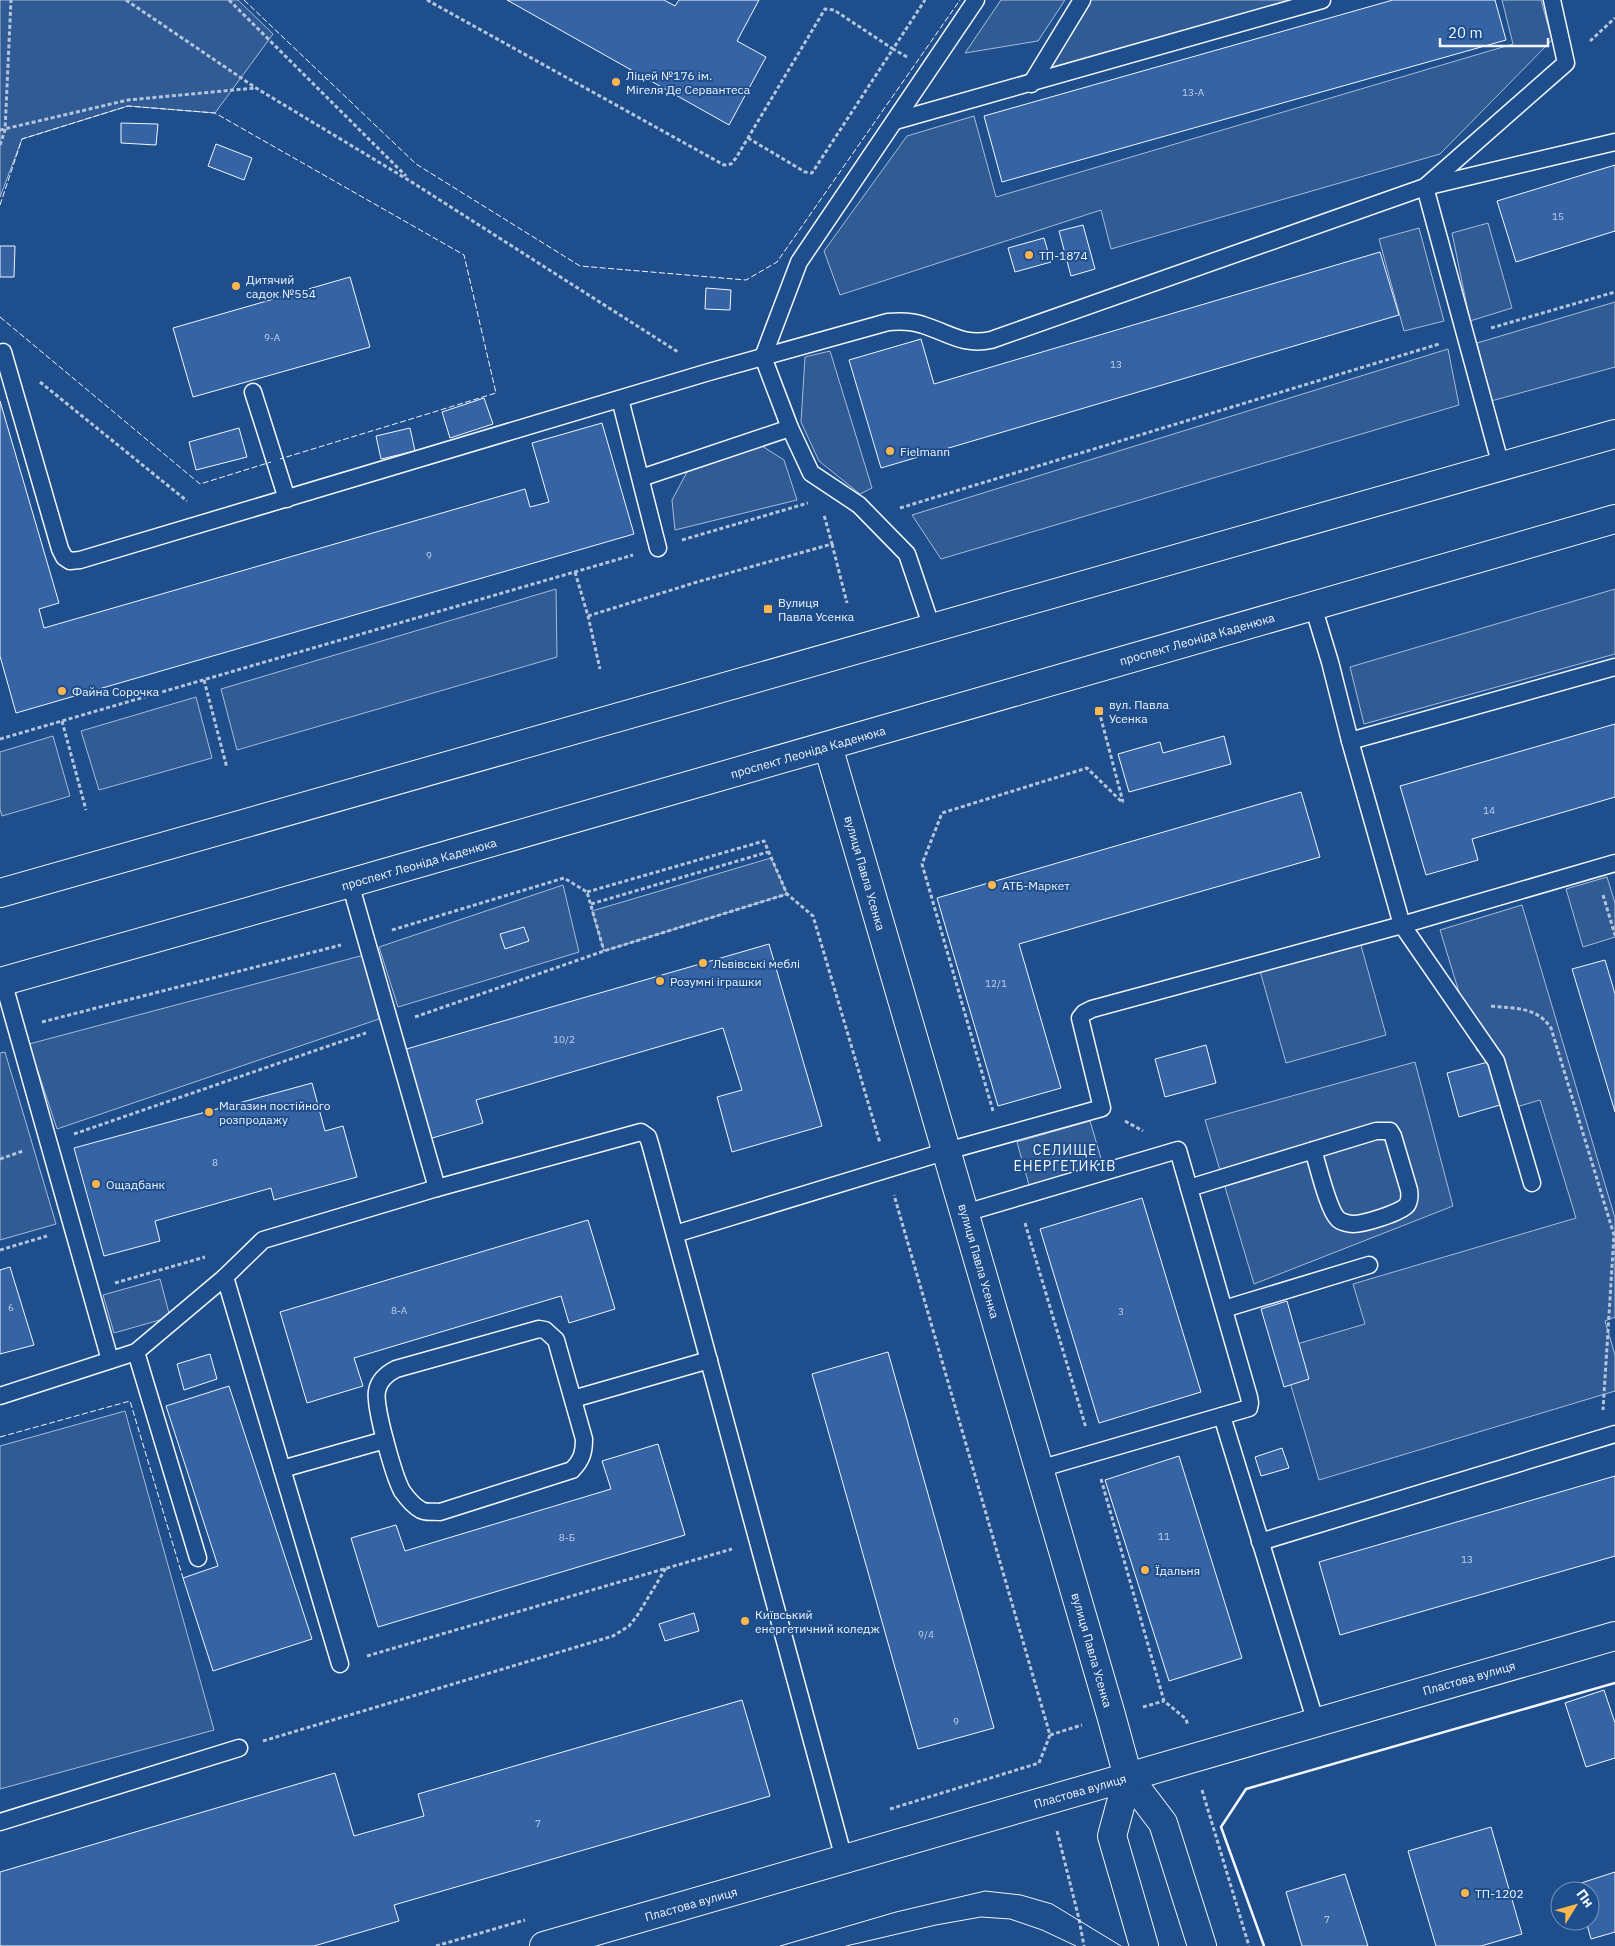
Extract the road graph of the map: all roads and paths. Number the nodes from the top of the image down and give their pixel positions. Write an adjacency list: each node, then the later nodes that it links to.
1 (11, 0): 15 (path)
2 (126, 0): 12 (path)
3 (230, 0): 19 (path)
4 (427, 0): 16 (path)
5 (925, 0): 10 (path)
6 (976, 0): 13 (lane)
7 (1082, 0): 11 (lane)
8 (1322, 0): 11 (lane)
9 (1552, 0): 20 (lane)
10 (893, 49): 16 (path); 16 (path)
11 (1030, 84): 13 (lane)
12 (256, 88): 15 (path); 19 (path)
13 (895, 121): 24 (lane)
14 (0, 130): 15 (path)
15 (5, 130): 18 (path)
16 (748, 138)
17 (1615, 142): 20 (lane)
18 (0, 145)
19 (410, 180): 25 (path)
20 (1425, 187): 22 (lane); 24 (lane)
21 (1615, 292): 22 (path)
22 (1466, 336): 30 (lane); 35 (path)
23 (1, 352): 37 (path); 37 (lane)
24 (763, 357): 25 (lane); 28 (lane)
25 (709, 372): 27 (lane)
26 (253, 392): 32 (lane)
27 (620, 399): 31 (lane); 32 (lane)
28 (790, 428): 31 (lane); 35 (lane)
29 (1615, 434): 30 (main road)
30 (1500, 466): 44 (main road)
31 (641, 478): 39 (lane)
32 (287, 499): 37 (lane)
33 (810, 502): 39 (path)
34 (822, 508): 38 (path)
35 (871, 517): 44 (lane)
36 (1615, 519): 42 (main road, проспект Леоніда Каденюка)
37 (212, 521)
38 (832, 544): 41 (path); 43 (path)
39 (658, 548): 40 (path)
40 (575, 572): 43 (path); 47 (path)
41 (847, 604)
42 (1313, 606): 51 (lane); 52 (main road, проспект Леоніда Каденюка)
43 (588, 616): 46 (path)
44 (932, 628): 60 (main road)
45 (1615, 667): 51 (lane)
46 (600, 670)
47 (204, 680): 49 (path); 53 (path)
48 (1099, 711): 70 (path)
49 (62, 721): 50 (path); 54 (path)
50 (0, 739)
51 (1350, 741): 62 (lane)
52 (828, 746): 57 (main road, проспект Леоніда Каденюка); 73 (main road, вулиця Павла Усенка)
53 (227, 768)
54 (86, 810)
55 (768, 852): 59 (path); 61 (path); 74 (path)
56 (1615, 863): 62 (lane)
57 (350, 884): 64 (lane); 66 (main road, проспект Леоніда Каденюка)
58 (1601, 889): 63 (path)
59 (587, 892): 61 (path); 64 (path)
60 (0, 893)
61 (591, 904): 65 (path)
62 (1402, 926): 67 (lane); 69 (lane)
63 (1615, 935)
64 (366, 939): 68 (path); 76 (lane)
65 (604, 951)
66 (2, 982): 68 (lane)
67 (1455, 1001): 75 (lane); 94 (path)
68 (16, 1028): 80 (lane)
69 (1102, 1108): 70 (lane); 71 (path)
70 (1000, 1136): 73 (lane)
71 (1178, 1150): 77 (lane); 78 (lane)
72 (1313, 1150): 72 (lane); 77 (lane)
73 (947, 1151): 74 (lane); 79 (main road, вулиця Павла Усенка)
74 (887, 1169): 81 (lane); 108 (path)
75 (1532, 1182)
76 (438, 1188): 81 (lane); 85 (lane)
77 (1189, 1188): 87 (lane)
78 (1018, 1198): 79 (lane); 96 (path)
79 (965, 1213): 98 (main road, вулиця Павла Усенка)
80 (73, 1228): 82 (path); 86 (lane)
81 (675, 1234): 90 (lane)
82 (0, 1250)
83 (205, 1256): 86 (path)
84 (1369, 1266): 87 (lane)
85 (225, 1277): 88 (lane); 97 (lane)
86 (90, 1290): 89 (lane)
87 (1224, 1309): 93 (lane)
88 (136, 1352): 89 (lane); 101 (lane)
89 (110, 1360): 91 (lane)
90 (709, 1360): 92 (lane); 99 (lane)
91 (0, 1396)
92 (573, 1399): 95 (lane); 95 (lane)
93 (1222, 1416): 96 (lane); 100 (lane)
94 (1608, 1436): 100 (lane)
95 (385, 1440): 97 (lane)
96 (1093, 1452): 98 (lane); 107 (path)
97 (282, 1469): 104 (lane)
98 (1039, 1469): 109 (main road, вулиця Павла Усенка)
99 (758, 1542): 102 (path); 112 (lane)
100 (1260, 1542): 105 (lane)
101 (198, 1558)
102 (666, 1568): 104 (path); 106 (path)
103 (1615, 1636): 105 (main road, Пластова вулиця)
104 (340, 1664)
105 (1316, 1723): 107 (main road, Пластова вулиця)
106 (239, 1748): 111 (lane)
107 (1198, 1757): 109 (main road, Пластова вулиця); 120 (path)
108 (1039, 1763): 110 (path); 112 (path)
109 (1128, 1777): 110 (main road, Пластова вулиця); 118 (main road); 119 (main road, вулиця Павла Усенка)
110 (1050, 1799): 113 (main road, Пластова вулиця); 117 (path)
111 (0, 1822)
112 (835, 1826): 113 (lane)
113 (844, 1859): 116 (main road, Пластова вулиця)
114 (531, 1918): 115 (path)
115 (436, 1946)
116 (544, 1946)
117 (1084, 1946)
118 (1144, 1946)
119 (1202, 1946)
120 (1249, 1946)

